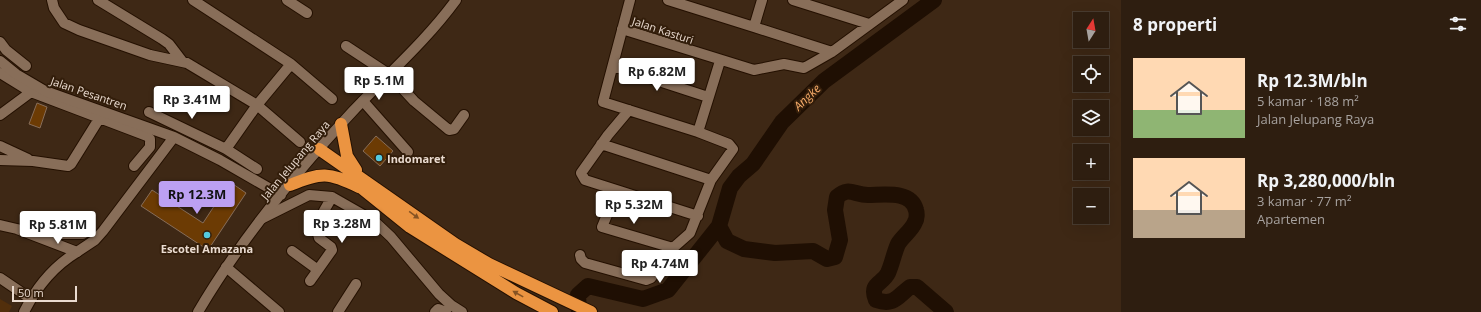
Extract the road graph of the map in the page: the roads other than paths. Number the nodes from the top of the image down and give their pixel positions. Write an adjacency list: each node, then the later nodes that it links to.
1 (52, 0): 19 (street)
2 (98, 0): 19 (street)
3 (286, 0): 11 (street)
4 (456, 0): 25 (street, Jalan Jelupang Raya)
5 (630, 0): 14 (street)
6 (668, 0): 13 (street)
7 (762, 0): 13 (street)
8 (793, 0): 12 (street)
9 (903, 0): 12 (street, Jalan Kasturi)
10 (197, 1): 21 (street)
11 (307, 14)
12 (869, 24): 17 (street, Jalan Kasturi)
13 (754, 27): 17 (street)
14 (622, 29): 20 (street, Jalan Kasturi); 23 (street)
15 (0, 42): 22 (street)
16 (346, 46): 25 (street)
17 (832, 52): 20 (street, Jalan Kasturi)
18 (0, 61): 38 (street, Jalan Pesantren)
19 (182, 61): 30 (street)
20 (720, 61): 27 (street)
21 (291, 64): 28 (street); 30 (street)
22 (26, 66)
23 (613, 66): 27 (street); 31 (street)
24 (0, 73): 26 (street)
25 (390, 76): 29 (street, Jalan Jelupang Raya); 34 (street)
26 (31, 92): 33 (street); 35 (street)
27 (708, 97): 37 (street)
28 (332, 99)
29 (363, 101): 36 (street, Jalan Jelupang Raya); 44 (street)
30 (257, 105): 39 (street); 42 (street)
31 (629, 110): 37 (street); 40 (street)
32 (149, 112): 42 (street)
33 (0, 115)
34 (464, 115)
35 (99, 119): 46 (street); 47 (street)
36 (341, 124): 43 (street, Jalan Jelupang Raya); 50 (highway)
37 (698, 132): 49 (street)
38 (174, 136): 53 (street, Jalan Pesantren); 61 (street)
39 (300, 142)
40 (601, 144): 49 (street); 52 (street)
41 (0, 146): 46 (street)
42 (226, 149): 48 (street)
43 (317, 151): 50 (highway); 51 (street, Jalan Jelupang Raya)
44 (408, 152)
45 (0, 160): 46 (street)
46 (33, 161)
47 (134, 166)
48 (257, 169)
49 (711, 180): 55 (street)
50 (361, 182): 51 (highway); 77 (highway, one-way to 50); 78 (highway, one-way to 78)
51 (290, 185): 53 (street, Jalan Jelupang Raya)
52 (617, 191): 55 (street); 60 (street)
53 (281, 196): 56 (street, Jalan Jelupang Raya)
54 (332, 197): 56 (street); 65 (street); 76 (street)
55 (698, 216): 60 (street)
56 (263, 218): 64 (street, Jalan Jelupang Raya)
57 (0, 226): 58 (street)
58 (32, 234): 59 (street); 61 (street)
59 (83, 234)
60 (673, 248): 63 (street)
61 (77, 252): 69 (street)
62 (292, 252): 65 (street)
63 (580, 255)
64 (226, 267): 71 (street, Jalan Jelupang Raya); 72 (street)
65 (318, 270): 67 (street)
66 (0, 278): 69 (street)
67 (310, 281)
68 (356, 284): 73 (street)
69 (31, 299): 70 (street)
70 (24, 312)
71 (198, 312)
72 (279, 312)
73 (338, 312)
74 (435, 312): 75 (street)
75 (446, 312)
76 (462, 312)
77 (552, 312)
78 (591, 312)

